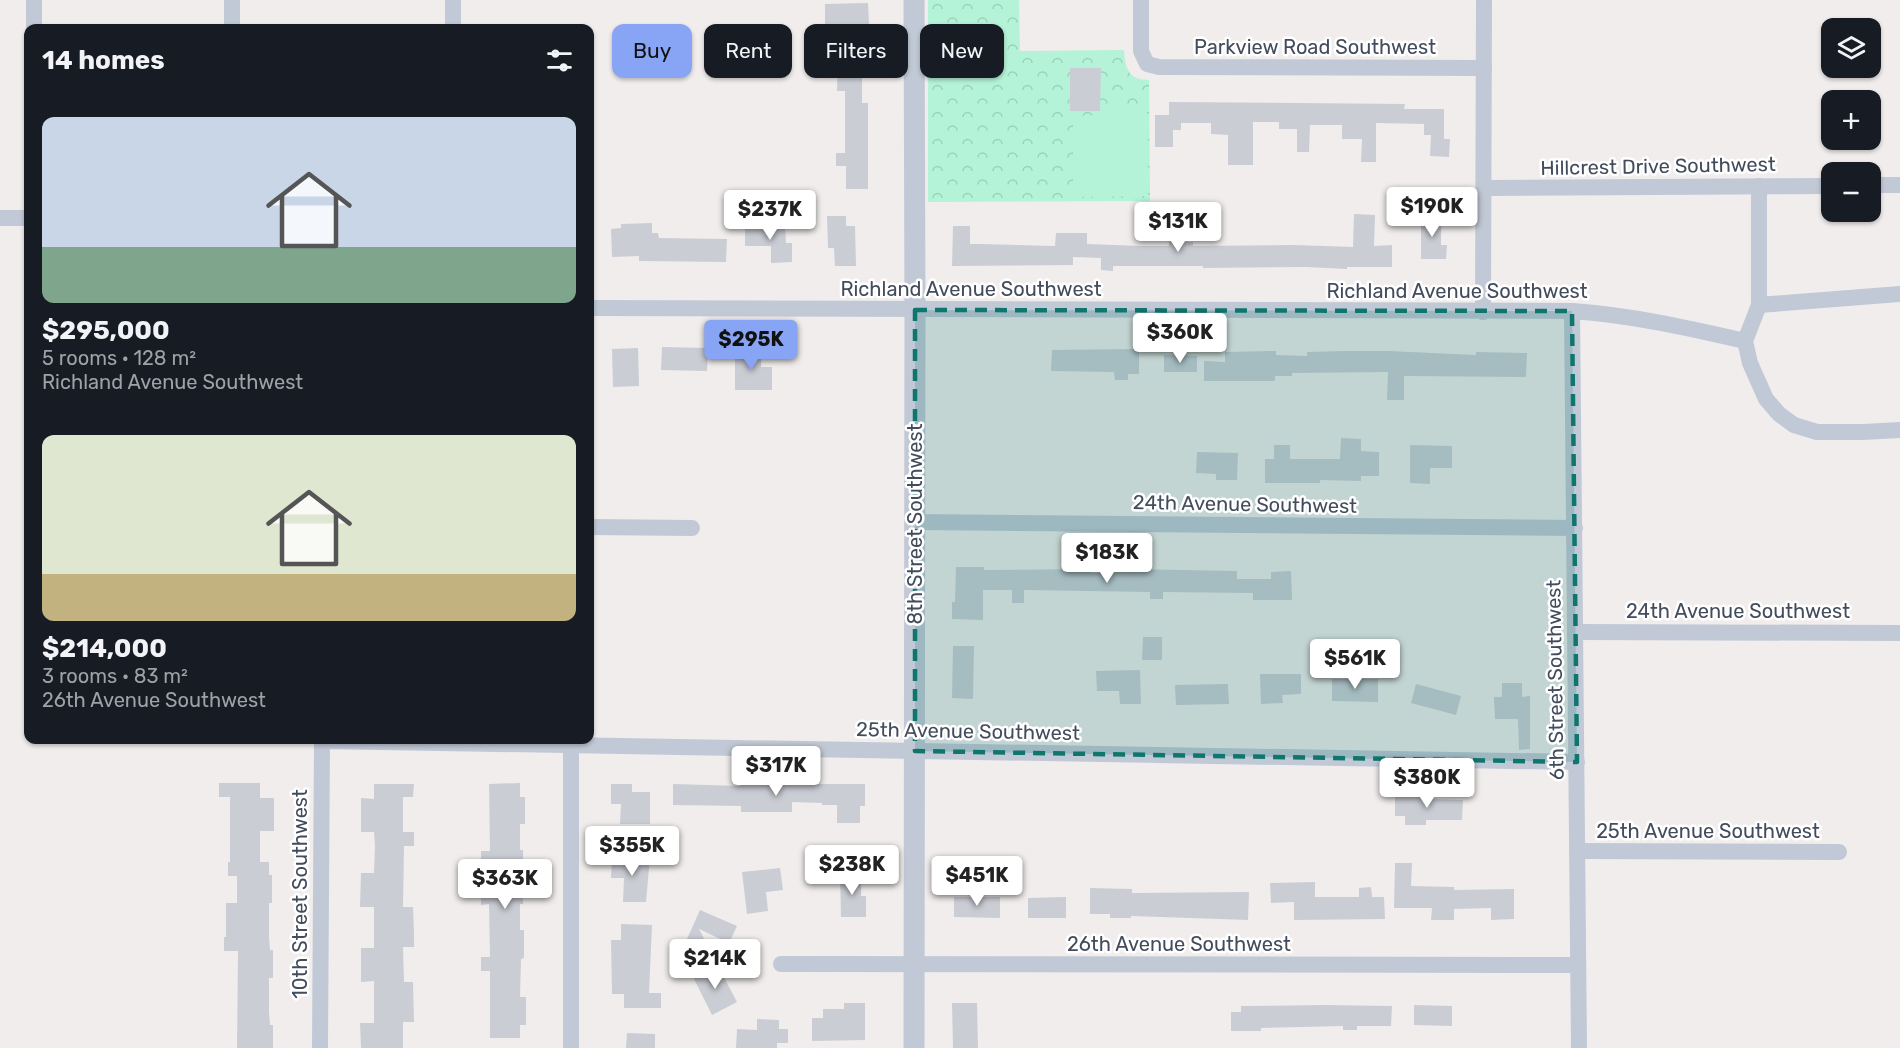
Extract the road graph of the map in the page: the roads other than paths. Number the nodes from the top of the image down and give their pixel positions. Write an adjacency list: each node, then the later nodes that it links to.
1 (34, 0): 7 (street)
2 (232, 0): 8 (street)
3 (453, 0): 9 (street)
4 (914, 0): 21 (street, 8th Street Southwest)
5 (1141, 0): 10 (street, Parkview Road Southwest)
6 (1484, 0): 10 (street)
7 (34, 24)
8 (232, 24)
9 (453, 24)
10 (1484, 68): 15 (street)
11 (1881, 185): 12 (street)
12 (1900, 185)
13 (1759, 186): 14 (street, Hillcrest Drive Southwest); 15 (street, Hillcrest Drive Southwest); 19 (street)
14 (1821, 186)
15 (1485, 188): 23 (street)
16 (0, 218): 17 (street)
17 (24, 218)
18 (1900, 294): 19 (street)
19 (1759, 304): 24 (street)
20 (594, 308): 21 (street, Richland Avenue Southwest)
21 (915, 310): 23 (street, Richland Avenue Southwest); 26 (street, 8th Street Southwest)
22 (1572, 311): 23 (street, Richland Avenue Southwest); 24 (street, Richland Avenue Southwest); 29 (street, 6th Street Southwest)
23 (1483, 312)
24 (1745, 340): 25 (street)
25 (1900, 430)
26 (915, 522): 29 (street, 24th Avenue Southwest); 35 (street, 8th Street Southwest)
27 (594, 527): 28 (street)
28 (692, 528)
29 (1575, 528): 30 (street, 6th Street Southwest)
30 (1575, 632): 31 (street, 24th Avenue Southwest); 36 (street, 6th Street Southwest)
31 (1900, 633)
32 (594, 743): 35 (street, 25th Avenue Southwest)
33 (322, 744): 42 (street, 10th Street Southwest)
34 (571, 744): 43 (street)
35 (915, 751): 36 (street, 25th Avenue Southwest); 40 (street, 8th Street Southwest)
36 (1577, 762): 37 (street, 6th Street Southwest)
37 (1577, 851): 38 (street, 25th Avenue Southwest); 41 (street, 6th Street Southwest)
38 (1839, 852)
39 (781, 964): 40 (street, 26th Avenue Southwest)
40 (914, 964): 41 (street, 26th Avenue Southwest); 44 (street, 8th Street Southwest)
41 (1578, 965): 45 (street, 6th Street Southwest)
42 (320, 1048)
43 (571, 1048)
44 (914, 1048)
45 (1579, 1048)

